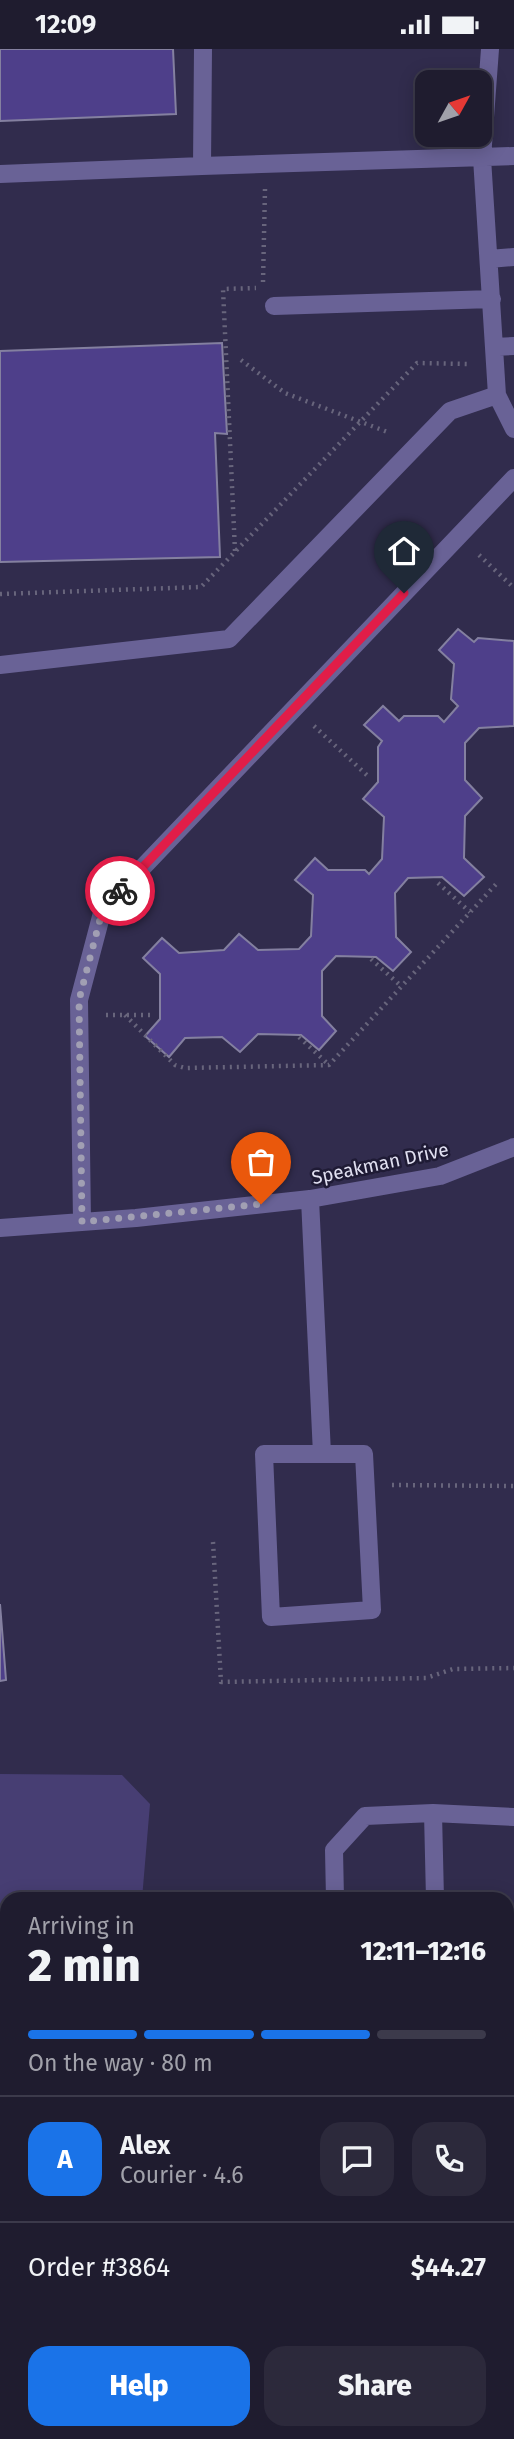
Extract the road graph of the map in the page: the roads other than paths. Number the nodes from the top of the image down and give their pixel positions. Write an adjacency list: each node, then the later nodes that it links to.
1 (203, 49): 5 (street)
2 (491, 49): 4 (street)
3 (514, 156): 4 (street)
4 (482, 158): 5 (street); 8 (street)
5 (202, 166): 6 (street)
6 (0, 174)
7 (514, 257): 8 (street)
8 (489, 259): 9 (street)
9 (492, 299): 10 (street); 12 (street)
10 (274, 306)
11 (514, 346): 12 (street)
12 (495, 356): 13 (street)
13 (497, 395): 14 (street); 16 (street)
14 (514, 429)
15 (514, 478): 19 (street)
16 (0, 665)
17 (514, 1147): 18 (street, Speakman Drive)
18 (310, 1199): 19 (street, Speakman Drive); 21 (street)
19 (82, 1222): 20 (street, Speakman Drive)
20 (0, 1228)
21 (322, 1454): 21 (street)
22 (433, 1813): 23 (street); 24 (street); 25 (street)
23 (514, 1817)
24 (335, 1892)
25 (435, 1892)

